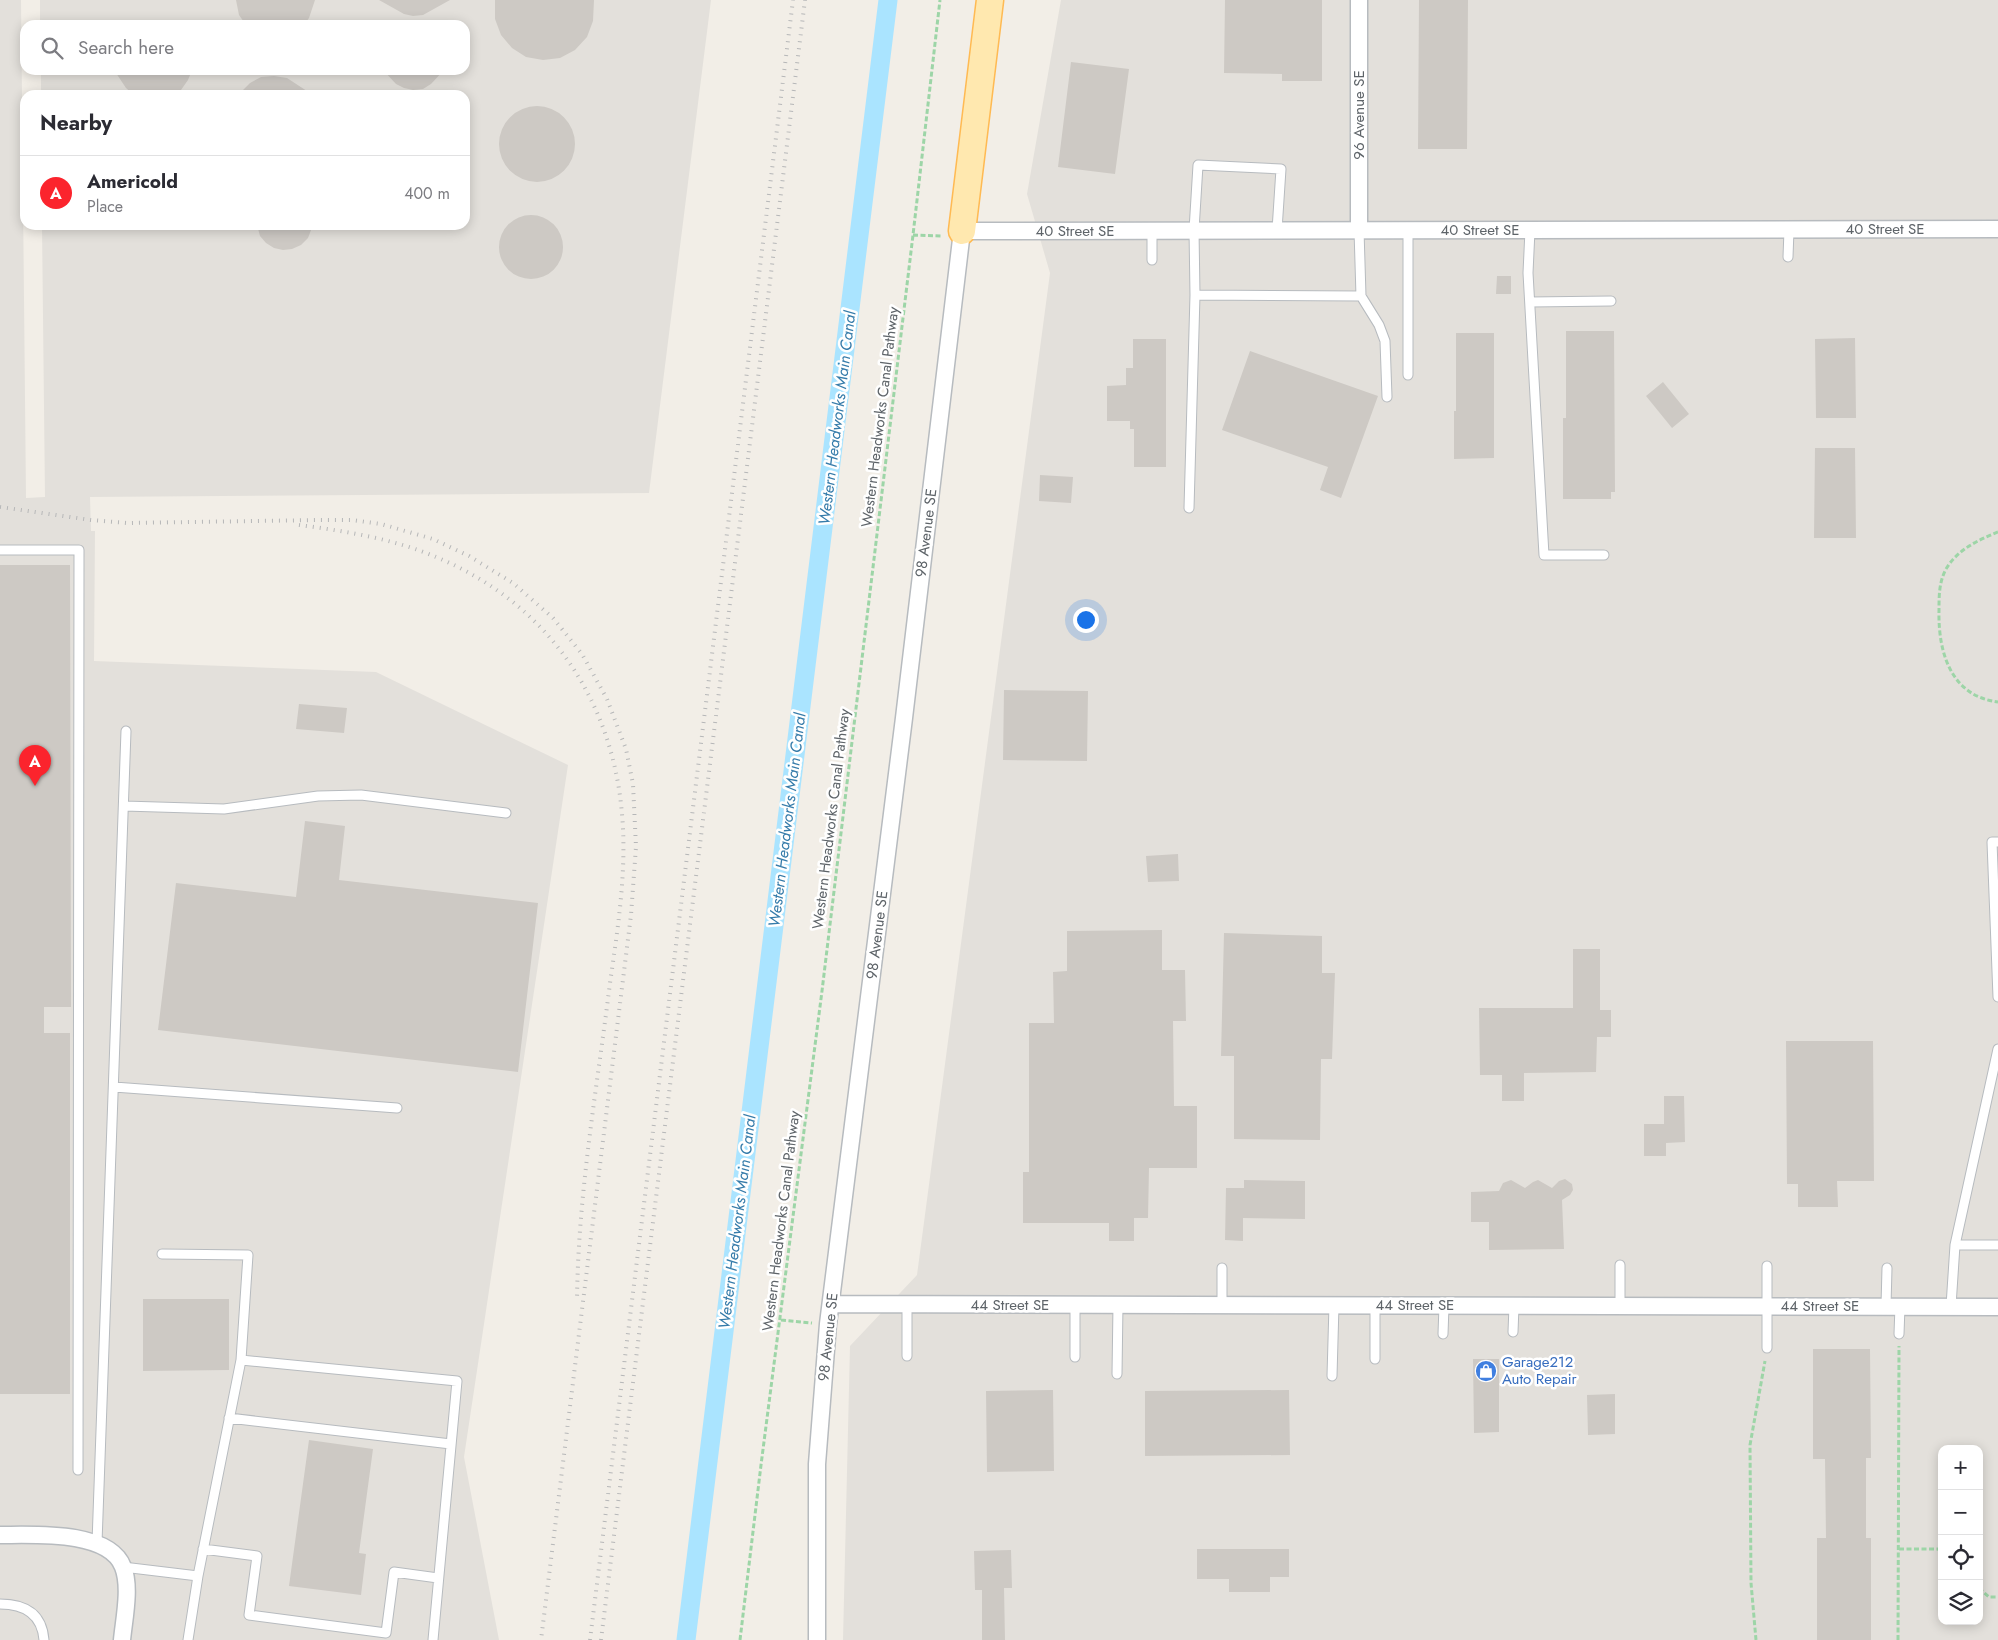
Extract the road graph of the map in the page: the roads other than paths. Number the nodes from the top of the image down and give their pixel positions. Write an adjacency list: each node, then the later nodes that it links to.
1 (990, 0): 11 (main road)
2 (1359, 0): 7 (street, 96 Avenue SE)
3 (1998, 229): 10 (street, 40 Street SE)
4 (1152, 230): 5 (street, 40 Street SE); 11 (street, 40 Street SE); 13 (lane)
5 (1194, 230): 6 (street, 40 Street SE); 6 (lane); 14 (lane)
6 (1277, 230): 7 (street, 40 Street SE)
7 (1360, 230): 8 (street, 40 Street SE); 15 (lane)
8 (1408, 230): 9 (street, 40 Street SE); 18 (lane)
9 (1530, 230): 10 (street, 40 Street SE); 17 (lane)
10 (1789, 230): 12 (lane)
11 (962, 231): 38 (street, 98 Avenue SE)
12 (1788, 257)
13 (1152, 260)
14 (1195, 296): 15 (lane); 20 (lane)
15 (1361, 296): 19 (lane)
16 (1611, 301): 17 (lane)
17 (1530, 302): 22 (lane)
18 (1408, 375)
19 (1387, 397)
20 (1189, 508)
21 (0, 550): 64 (lane)
22 (1604, 555)
23 (126, 731): 24 (lane)
24 (124, 806): 25 (lane); 29 (lane)
25 (506, 813)
26 (1998, 842): 27 (lane)
27 (1998, 997)
28 (1998, 1049): 32 (lane)
29 (114, 1086): 30 (lane); 66 (lane)
30 (397, 1108)
31 (1998, 1245): 32 (lane)
32 (1954, 1246): 50 (lane)
33 (162, 1254): 59 (lane)
34 (1620, 1265): 47 (lane)
35 (1767, 1266): 48 (lane)
36 (1222, 1268): 42 (lane)
37 (1887, 1268): 49 (lane)
38 (831, 1304): 39 (street, 44 Street SE); 76 (street, 98 Avenue SE)
39 (907, 1305): 40 (street, 44 Street SE); 56 (lane)
40 (1074, 1305): 41 (street, 44 Street SE); 57 (lane)
41 (1118, 1305): 42 (street, 44 Street SE); 60 (lane)
42 (1222, 1305): 43 (street, 44 Street SE)
43 (1334, 1305): 44 (street, 44 Street SE); 61 (lane)
44 (1375, 1305): 45 (street, 44 Street SE); 58 (lane)
45 (1444, 1306): 46 (street, 44 Street SE); 53 (lane)
46 (1514, 1306): 47 (street, 44 Street SE); 52 (lane)
47 (1620, 1306): 48 (street, 44 Street SE)
48 (1767, 1306): 49 (street, 44 Street SE); 55 (lane)
49 (1893, 1306): 50 (street, 44 Street SE); 54 (lane)
50 (1951, 1306): 51 (street, 44 Street SE)
51 (1998, 1306)
52 (1513, 1332)
53 (1443, 1334)
54 (1899, 1334)
55 (1767, 1348)
56 (907, 1356)
57 (1074, 1357)
58 (1375, 1358)
59 (241, 1360): 62 (lane); 63 (lane)
60 (1117, 1374)
61 (1332, 1376)
62 (230, 1418): 63 (lane); 67 (lane)
63 (451, 1444): 70 (lane)
64 (78, 1470)
65 (0, 1535): 66 (street)
66 (97, 1543): 68 (street)
67 (203, 1549): 69 (lane); 70 (lane)
68 (123, 1567): 69 (lane); 73 (street)
69 (198, 1576): 74 (lane)
70 (438, 1578): 75 (lane)
71 (0, 1604): 72 (lane)
72 (44, 1640)
73 (122, 1640)
74 (188, 1640)
75 (433, 1640)
76 (816, 1640)

